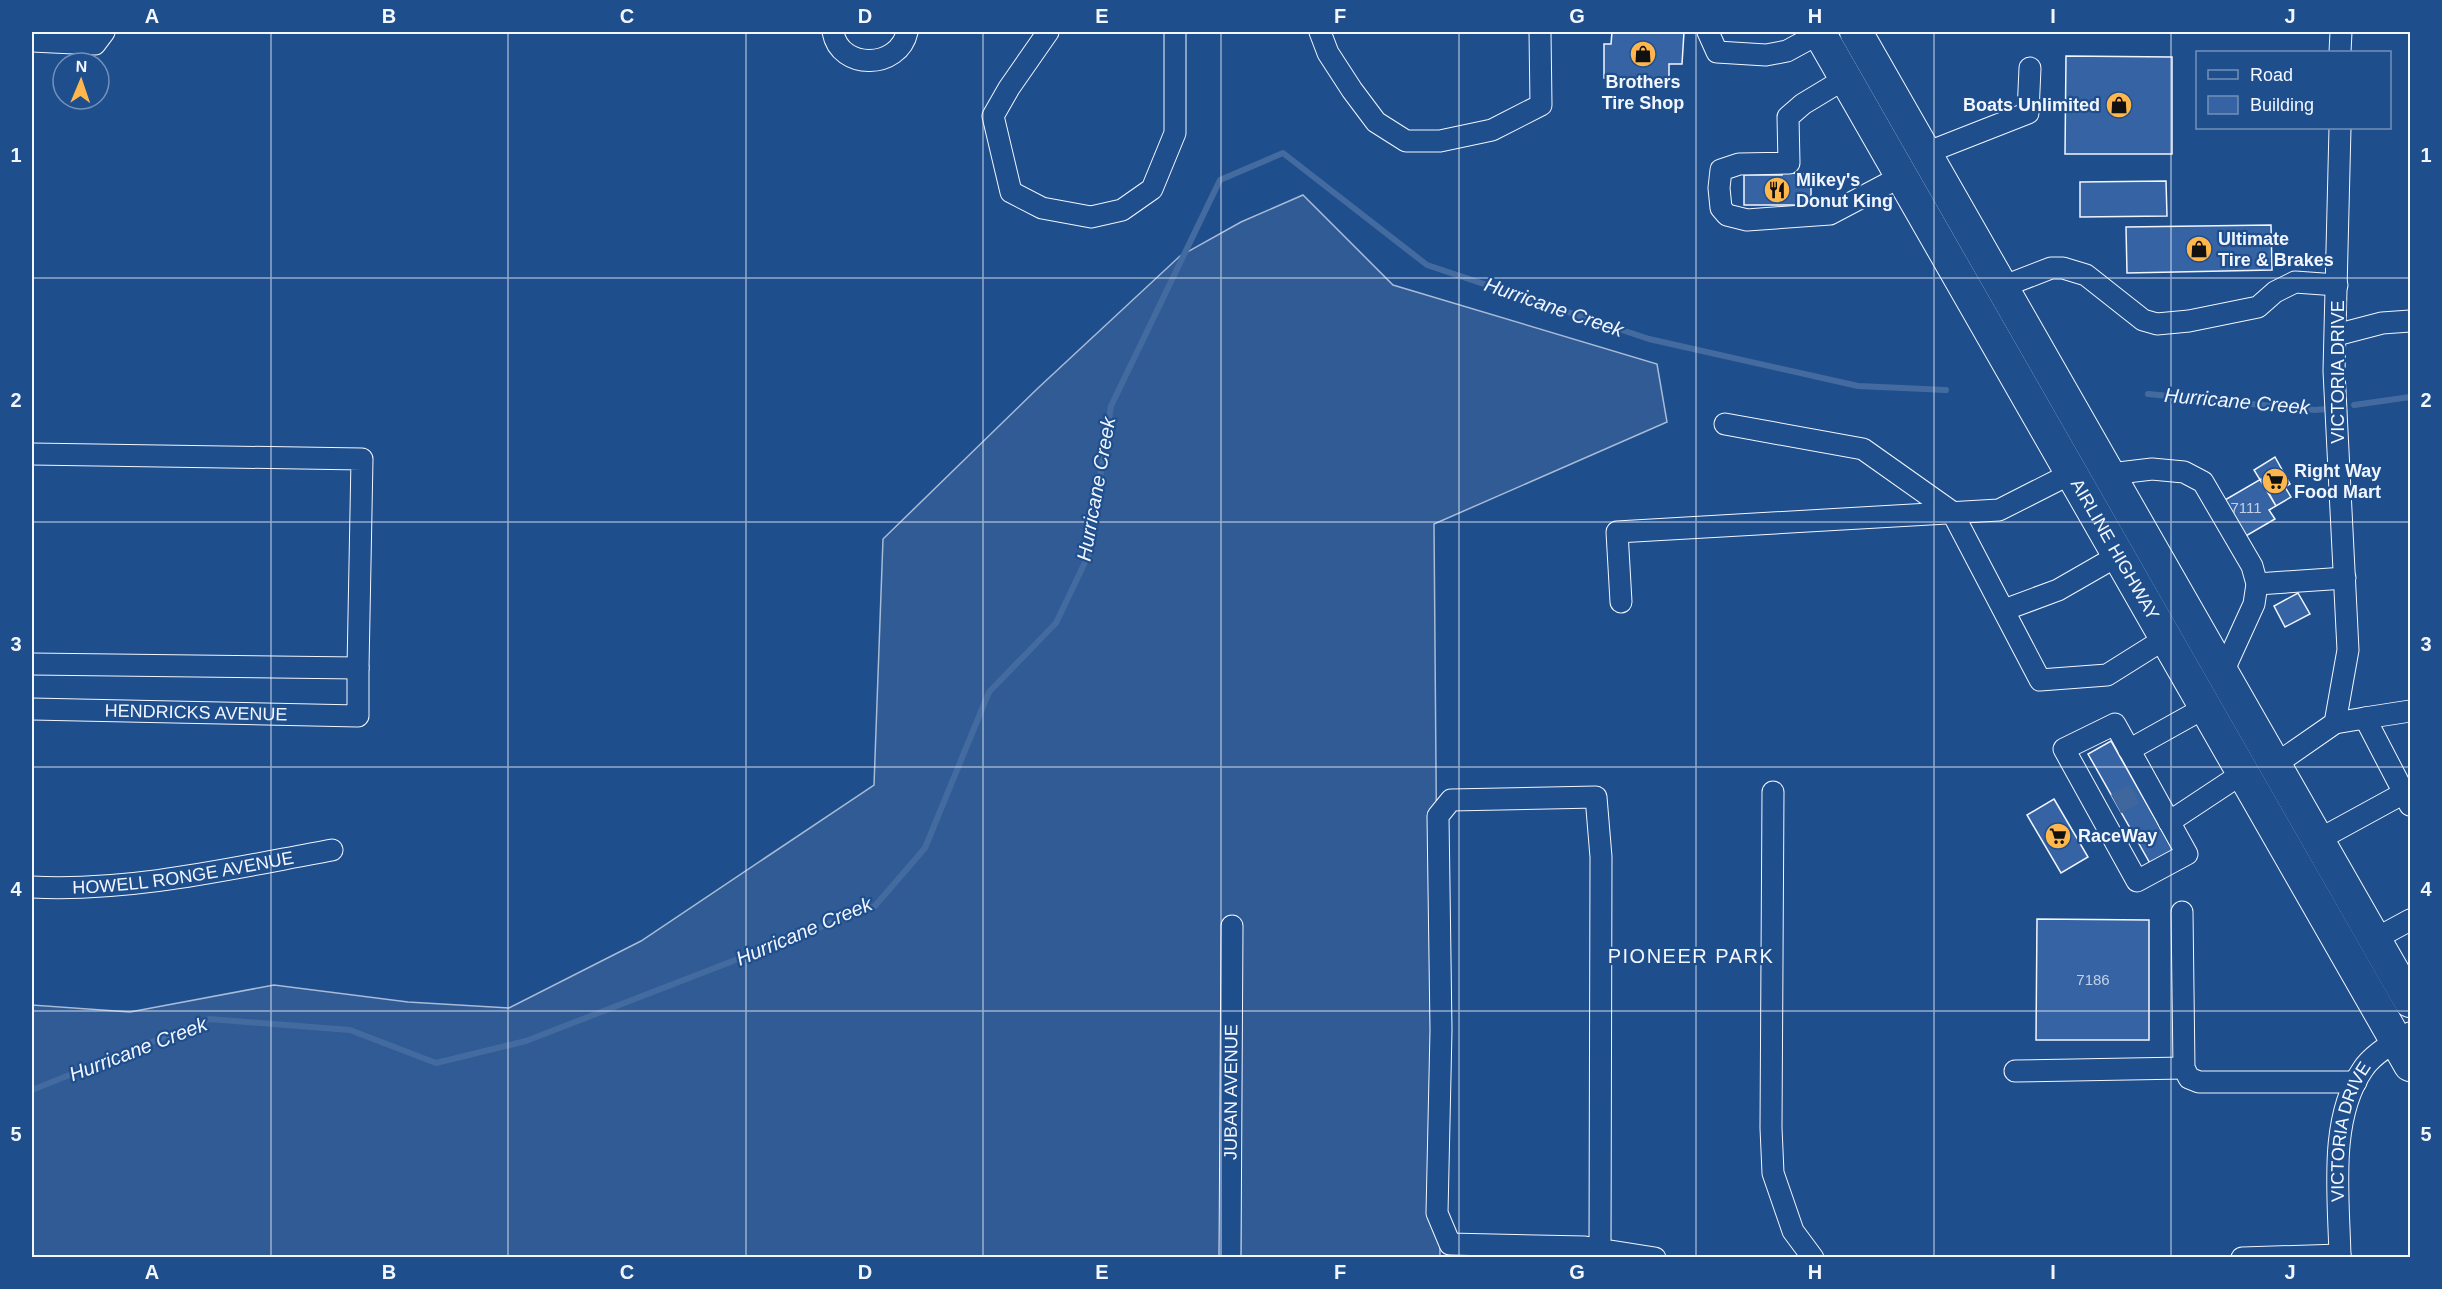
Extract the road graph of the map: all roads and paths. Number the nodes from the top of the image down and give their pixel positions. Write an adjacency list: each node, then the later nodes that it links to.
1 (104, 32): 11 (street)
2 (833, 32): 3 (street)
3 (907, 32)
4 (1048, 32): 5 (street)
5 (1174, 32)
6 (1320, 32): 7 (street)
7 (1540, 32)
8 (1708, 32): 12 (street)
9 (2341, 32): 13 (street)
10 (1858, 36): 12 (highway); 16 (highway, AIRLINE HIGHWAY)
11 (32, 41)
12 (1829, 49): 17 (highway, AIRLINE HIGHWAY); 17 (street)
13 (2340, 51)
14 (2030, 68): 16 (street)
15 (2340, 129): 18 (street, VICTORIA DRIVE)
16 (1926, 153): 19 (highway, AIRLINE HIGHWAY)
17 (1902, 176): 25 (highway, AIRLINE HIGHWAY)
18 (2337, 285): 19 (street); 21 (street, VICTORIA DRIVE)
19 (2002, 287): 24 (highway, AIRLINE HIGHWAY)
20 (2410, 321): 21 (street)
21 (2336, 334): 28 (street, VICTORIA DRIVE)
22 (1725, 424): 26 (street)
23 (32, 454): 34 (street)
24 (2105, 466): 25 (highway); 29 (street); 35 (highway, AIRLINE HIGHWAY)
25 (2072, 473): 26 (street); 27 (highway, AIRLINE HIGHWAY)
26 (1952, 512): 30 (street); 31 (street)
27 (2119, 555): 31 (street); 32 (highway, AIRLINE HIGHWAY)
28 (2344, 578): 29 (street); 40 (street, VICTORIA DRIVE)
29 (2257, 584): 35 (street)
30 (1621, 602)
31 (2004, 610): 32 (street)
32 (2166, 638): 36 (highway, AIRLINE HIGHWAY)
33 (32, 664): 34 (street)
34 (358, 668): 37 (street, HENDRICKS AVENUE)
35 (2223, 672): 42 (highway, AIRLINE HIGHWAY)
36 (2206, 707): 41 (street); 43 (highway, AIRLINE HIGHWAY)
37 (32, 709)
38 (2410, 711): 39 (street)
39 (2365, 718): 40 (street); 45 (street)
40 (2335, 723): 42 (street)
41 (2129, 750): 46 (street); 46 (street)
42 (2276, 764): 43 (highway); 47 (highway, AIRLINE HIGHWAY)
43 (2243, 773): 46 (street); 55 (highway, AIRLINE HIGHWAY)
44 (1773, 792): 63 (street)
45 (2407, 799): 47 (street)
46 (2169, 822)
47 (2318, 840): 53 (highway, AIRLINE HIGHWAY)
48 (332, 850): 49 (street, HOWELL RONGE AVENUE)
49 (32, 886)
50 (2182, 912): 56 (street)
51 (2410, 920): 53 (street)
52 (1232, 926): 61 (street, JUBAN AVENUE)
53 (2375, 939): 54 (highway, AIRLINE HIGHWAY)
54 (2409, 997)
55 (2406, 1046): 58 (street, VICTORIA DRIVE)
56 (2184, 1068): 57 (street); 58 (street)
57 (2015, 1071)
58 (2356, 1082): 60 (street, VICTORIA DRIVE)
59 (1600, 1249): 59 (street); 62 (street)
60 (2340, 1256): 64 (street)
61 (1230, 1257)
62 (1655, 1257)
63 (1813, 1257)
64 (2242, 1257)

